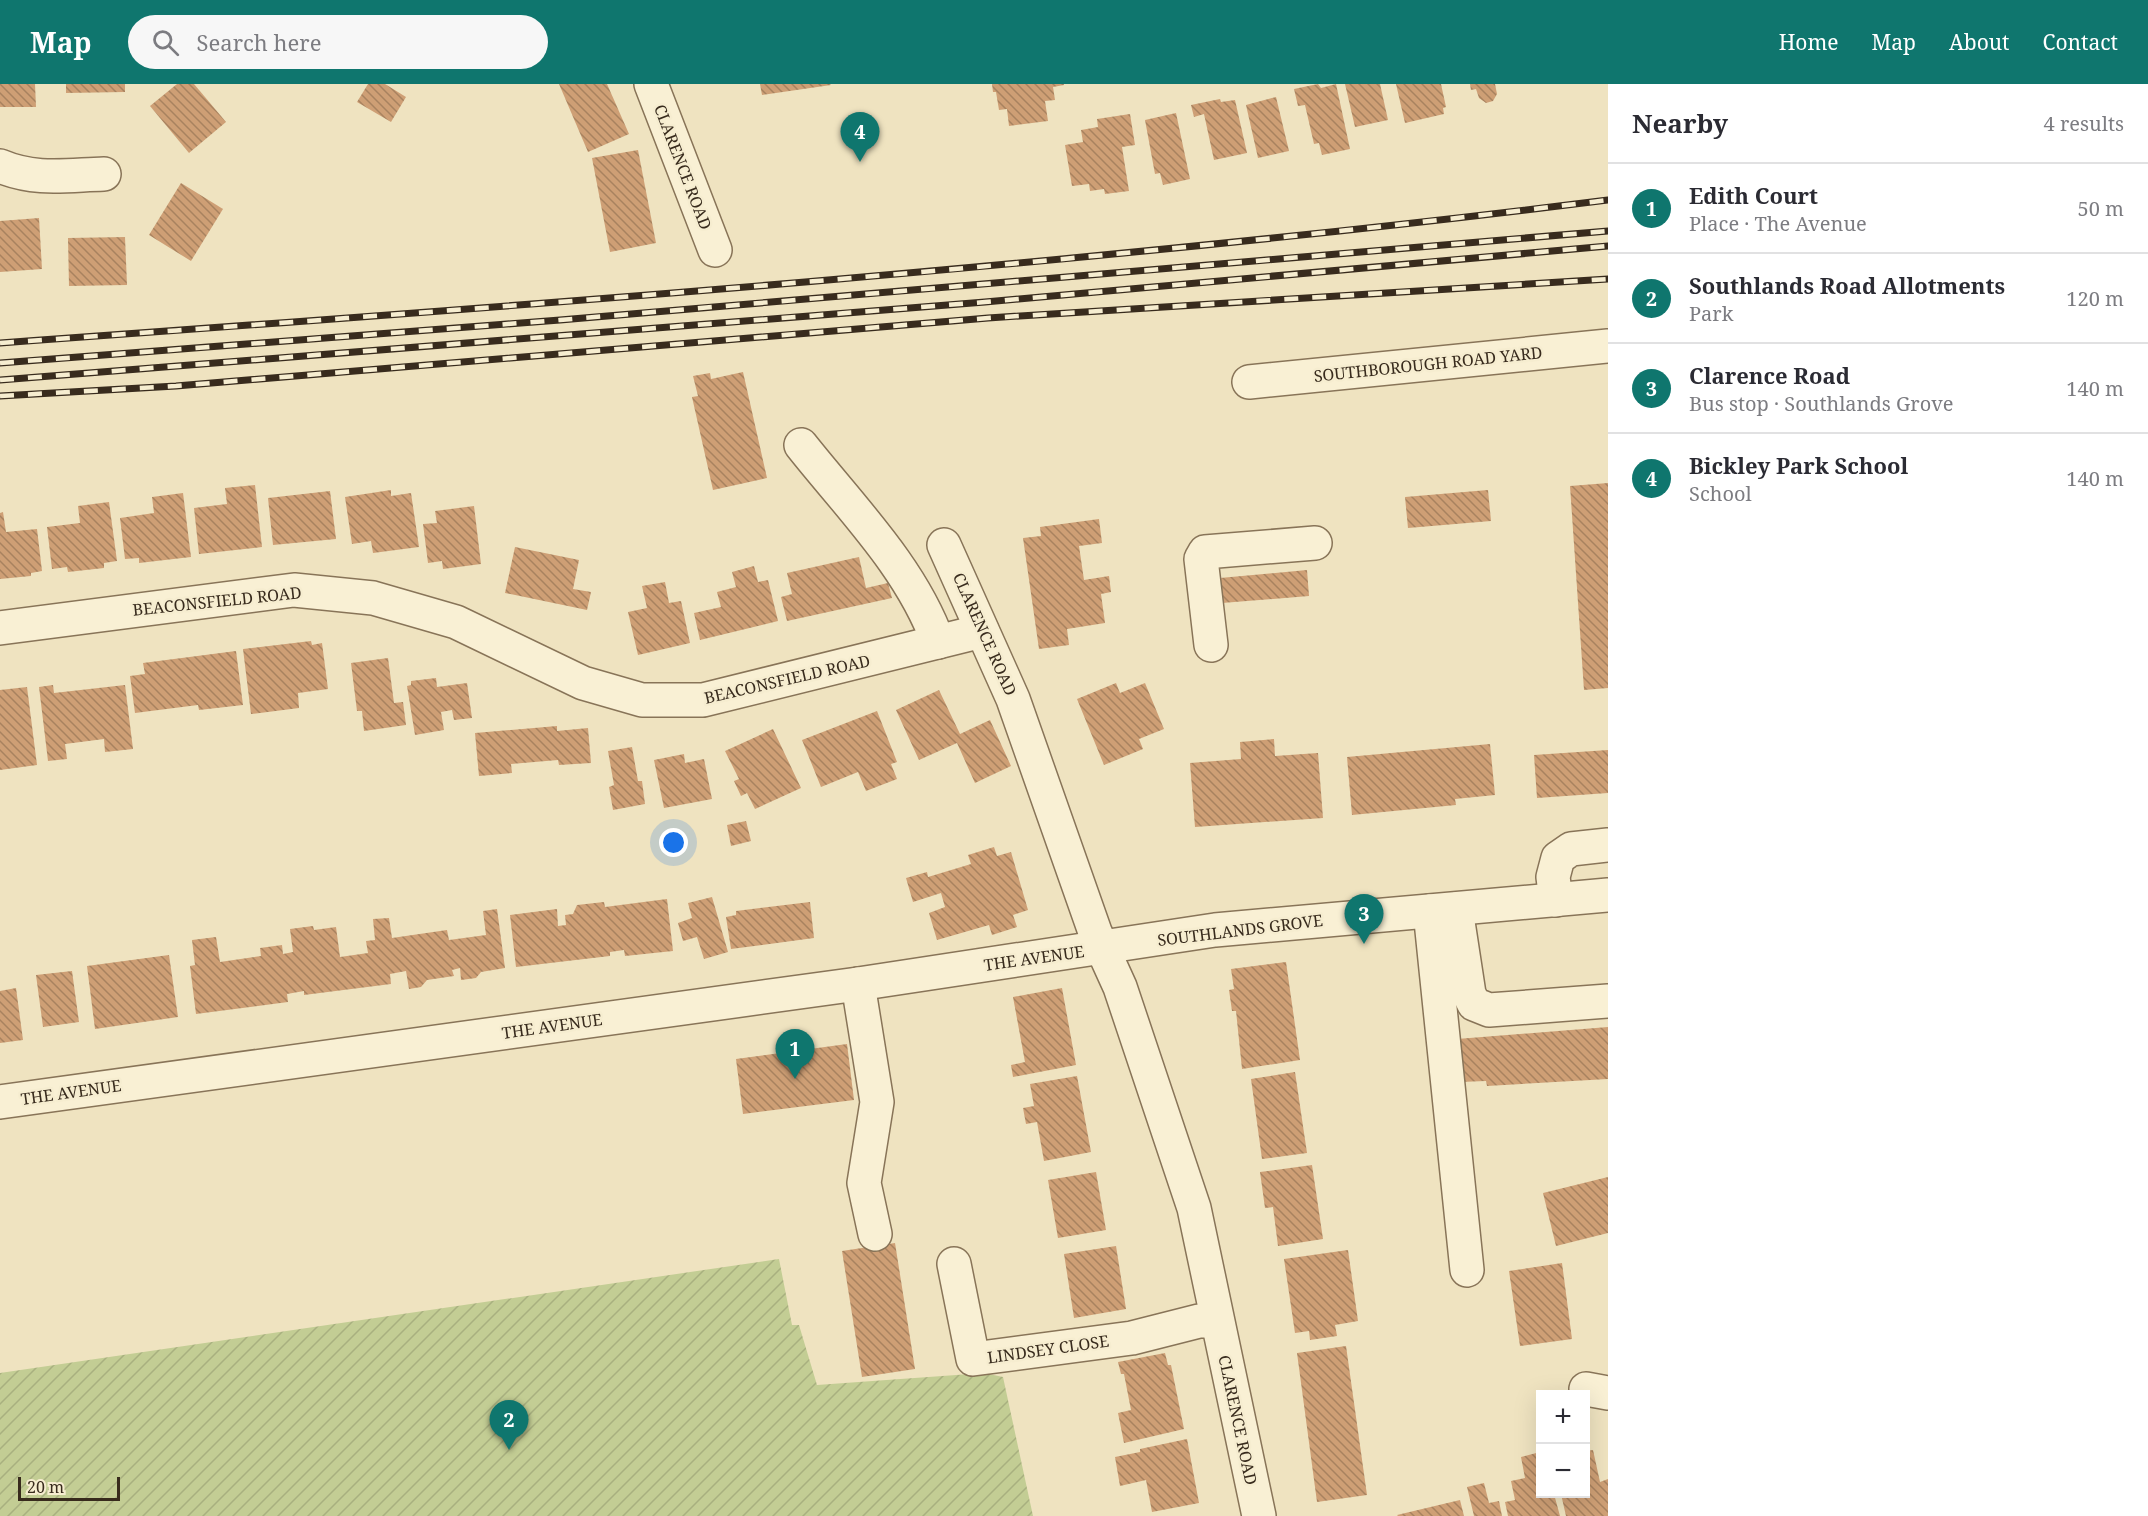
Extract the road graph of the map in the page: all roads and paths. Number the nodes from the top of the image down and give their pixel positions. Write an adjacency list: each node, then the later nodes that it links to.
1 (651, 84): 4 (street, CLARENCE ROAD)
2 (0, 166): 3 (street)
3 (104, 174)
4 (715, 250)
5 (1608, 346): 6 (street, SOUTHBOROUGH ROAD YARD)
6 (1249, 382)
7 (801, 445): 12 (street)
8 (1315, 543): 13 (street)
9 (944, 545): 11 (street, CLARENCE ROAD)
10 (0, 628): 12 (street, BEACONSFIELD ROAD)
11 (982, 631): 12 (street, BEACONSFIELD ROAD); 18 (street, CLARENCE ROAD)
12 (938, 642)
13 (1211, 645)
14 (1608, 845): 16 (street)
15 (1608, 895): 16 (street, SOUTHLANDS GROVE)
16 (1556, 900): 17 (street, SOUTHLANDS GROVE)
17 (1443, 910): 18 (street, SOUTHLANDS GROVE); 20 (street); 24 (street)
18 (1104, 948): 19 (street, THE AVENUE); 25 (street, CLARENCE ROAD)
19 (858, 984): 21 (street, THE AVENUE); 22 (street)
20 (1608, 1001)
21 (0, 1102)
22 (875, 1234)
23 (954, 1264): 25 (street, LINDSEY CLOSE)
24 (1467, 1270)
25 (1217, 1321): 26 (street, CLARENCE ROAD)
26 (1258, 1516)

